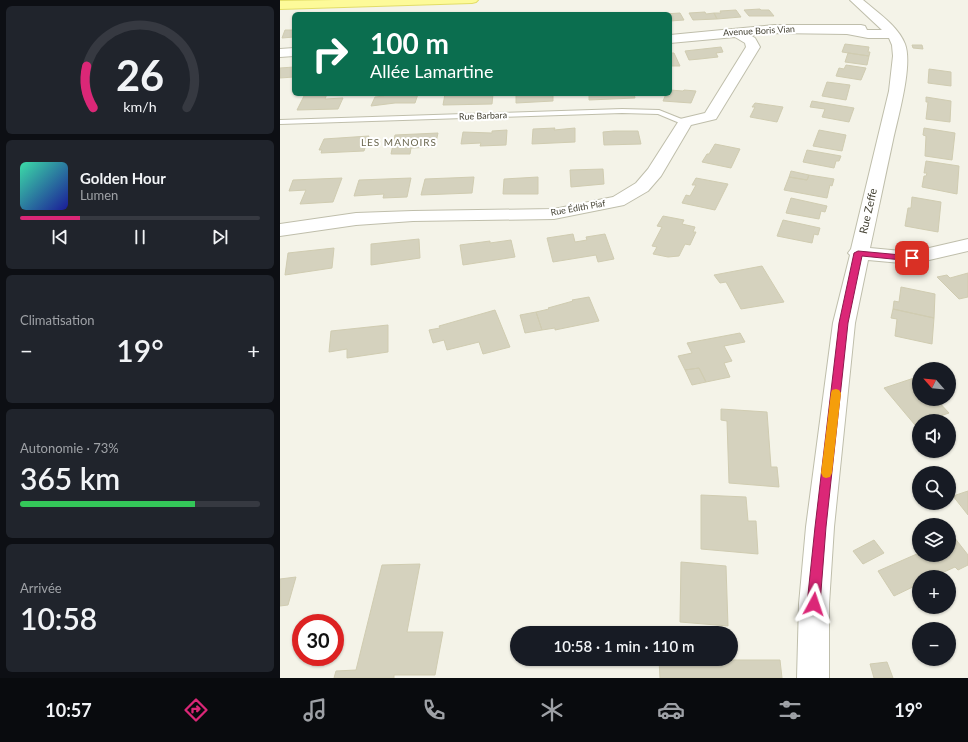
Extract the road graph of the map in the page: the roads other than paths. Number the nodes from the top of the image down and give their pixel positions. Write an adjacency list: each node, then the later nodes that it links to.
1 (472, 0): 3 (main road)
2 (856, 0): 4 (street, Rue Zeffe)
3 (280, 5)
4 (887, 29): 5 (street, Avenue Boris Vian); 13 (street, Rue Zeffe)
5 (738, 33): 6 (street, Avenue Boris Vian); 10 (street)
6 (672, 39)
7 (280, 52): 8 (street)
8 (292, 52)
9 (280, 122): 10 (lane, Rue Barbara)
10 (685, 122): 11 (street, Rue Édith Piaf)
11 (280, 230)
12 (968, 245): 13 (street)
13 (858, 253): 14 (street, Rue Zeffe)
14 (813, 678)

